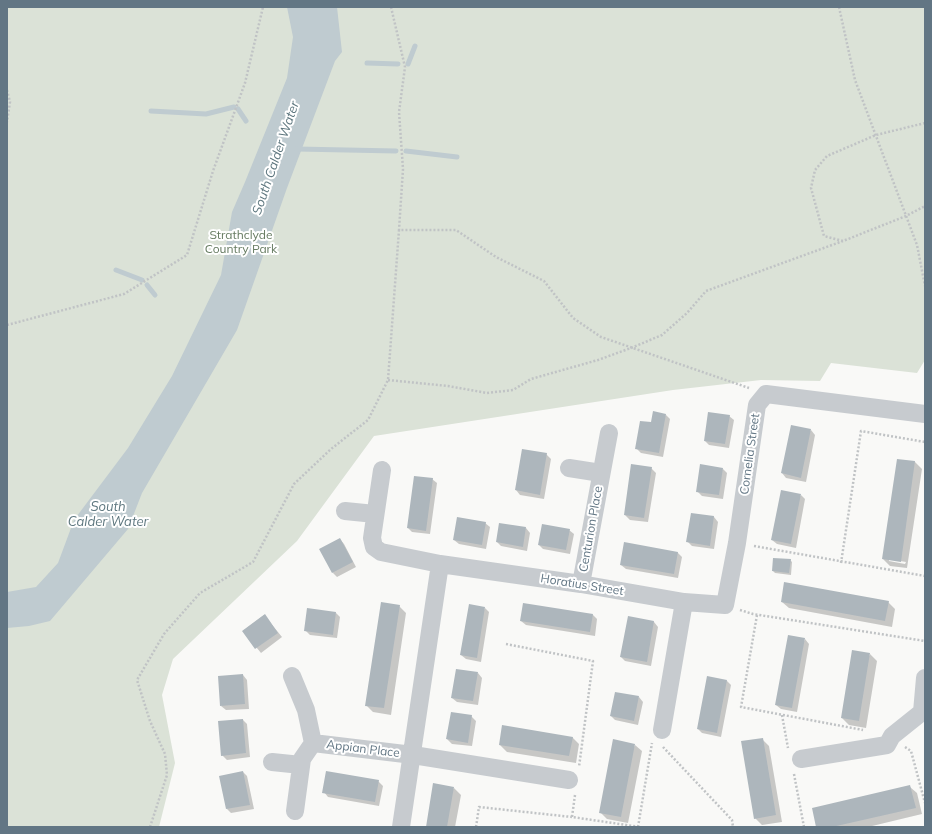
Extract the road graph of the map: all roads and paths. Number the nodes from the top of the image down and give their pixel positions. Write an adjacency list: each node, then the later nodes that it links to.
1 (263, 7): 13 (path)
2 (391, 7): 10 (path)
3 (839, 7): 7 (path)
4 (7, 90): 5 (path)
5 (7, 122)
6 (925, 123): 7 (path)
7 (876, 135): 9 (path); 11 (path)
8 (925, 206): 9 (path)
9 (906, 216): 11 (path); 12 (path)
10 (398, 230): 14 (path); 15 (path)
11 (843, 241): 14 (path)
12 (925, 286)
13 (7, 325)
14 (631, 348): 15 (path); 16 (path)
15 (388, 380): 49 (path)
16 (766, 394): 17 (street); 25 (street, Cornelia Street)
17 (925, 414)
18 (609, 433): 22 (street, Centurion Place)
19 (925, 442): 26 (path)
20 (569, 468): 22 (street, Centurion Place)
21 (382, 470): 24 (street, Horatius Street)
22 (602, 473): 29 (street, Centurion Place)
23 (345, 511): 24 (street)
24 (375, 514): 27 (street, Horatius Street)
25 (737, 543): 26 (path); 31 (street, Cornelia Street)
26 (841, 563): 28 (path)
27 (440, 564): 29 (street, Horatius Street); 41 (street)
28 (925, 576)
29 (581, 584): 30 (street, Horatius Street)
30 (684, 602): 31 (street, Horatius Street); 38 (street)
31 (725, 605): 32 (path)
32 (757, 615): 33 (path); 39 (path)
33 (925, 641)
34 (506, 644): 45 (path)
35 (292, 676): 40 (street, Appian Place)
36 (925, 678): 37 (street)
37 (923, 712): 39 (street)
38 (658, 733): 52 (path); 53 (path)
39 (892, 736): 42 (street); 46 (path)
40 (313, 743): 41 (street, Appian Place); 44 (street, Appian Place)
41 (413, 755): 45 (street); 50 (street)
42 (801, 759)
43 (272, 762): 44 (street)
44 (301, 765): 47 (street, Appian Place)
45 (574, 781): 48 (path)
46 (925, 803)
47 (295, 811)
48 (572, 817): 51 (path); 52 (path)
49 (150, 827)
50 (400, 827)
51 (476, 827)
52 (639, 827)
53 (733, 827)

